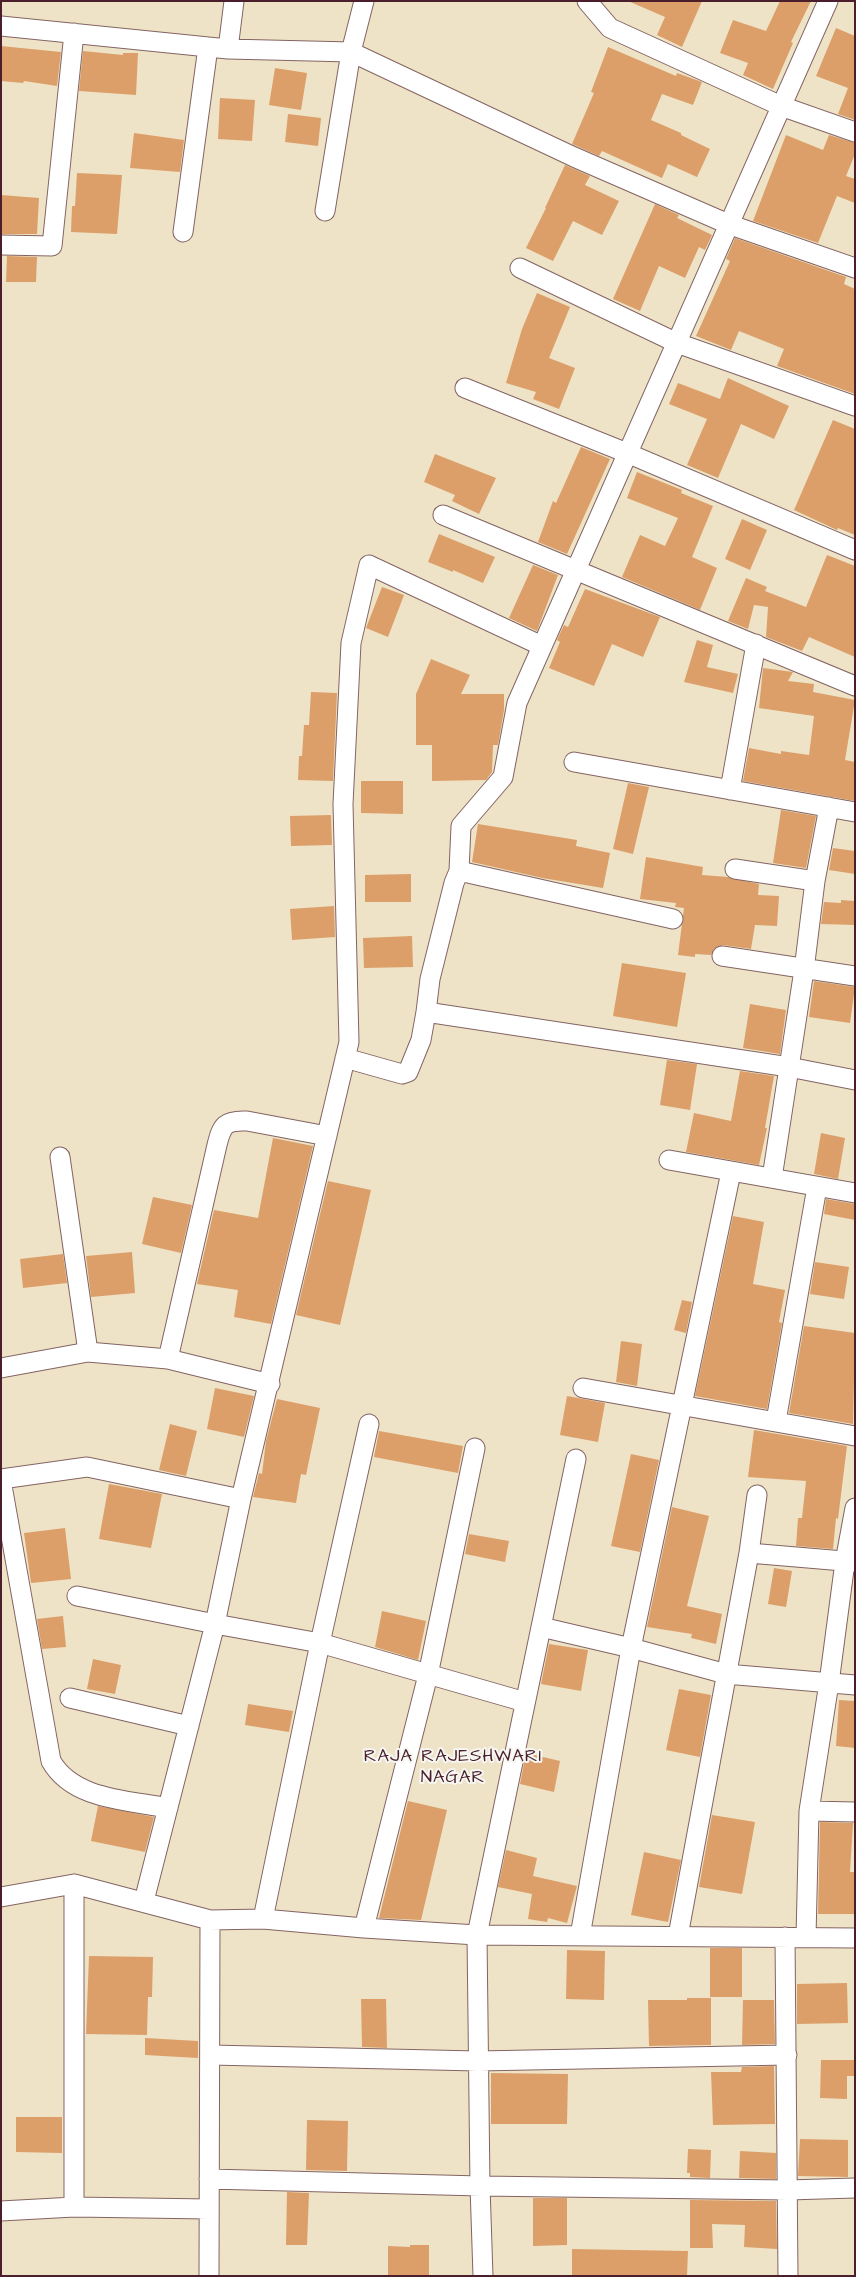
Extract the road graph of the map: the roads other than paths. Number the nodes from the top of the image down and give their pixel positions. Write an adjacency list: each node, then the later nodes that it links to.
1 (234, 1): 8 (street)
2 (364, 1): 9 (street)
3 (587, 1): 10 (street)
4 (828, 1): 10 (street)
5 (1, 26): 6 (street)
6 (74, 34): 7 (street); 15 (street)
7 (208, 47): 8 (street); 14 (street)
8 (228, 49): 9 (street)
9 (351, 52): 12 (street); 13 (street)
10 (781, 106): 11 (street); 13 (street)
11 (855, 132)
12 (325, 211)
13 (728, 224): 17 (street); 18 (street)
14 (183, 232)
15 (1, 245)
16 (520, 268): 18 (street)
17 (855, 268)
18 (677, 343): 20 (street); 21 (street)
19 (465, 388): 21 (street)
20 (855, 406)
21 (627, 454): 23 (street); 24 (street)
22 (443, 515): 24 (street)
23 (855, 550)
24 (575, 571): 25 (street); 26 (street)
25 (756, 644): 27 (street); 29 (street)
26 (542, 646): 33 (street); 40 (street)
27 (855, 686)
28 (574, 762): 29 (street)
29 (730, 790): 30 (street)
30 (829, 807): 31 (street); 34 (street)
31 (855, 812)
32 (735, 868): 34 (street)
33 (459, 871): 35 (street); 39 (street)
34 (815, 881): 37 (street)
35 (672, 918)
36 (722, 956): 37 (street)
37 (804, 970): 38 (street); 41 (street)
38 (855, 976)
39 (426, 1012): 40 (street); 41 (street)
40 (345, 1058): 43 (street)
41 (789, 1067): 42 (street); 47 (street)
42 (855, 1080)
43 (327, 1136): 51 (street); 53 (street)
44 (60, 1157): 50 (street)
45 (669, 1160): 46 (street)
46 (731, 1172): 47 (street); 55 (street)
47 (772, 1178): 48 (street)
48 (817, 1187): 49 (street); 56 (street)
49 (855, 1193)
50 (88, 1352): 51 (street); 52 (street)
51 (168, 1359): 53 (street)
52 (1, 1368)
53 (270, 1384): 63 (street)
54 (583, 1388): 55 (street)
55 (681, 1405): 56 (street); 71 (street)
56 (776, 1421): 58 (street)
57 (369, 1424): 70 (street)
58 (855, 1436)
59 (475, 1448): 73 (street)
60 (576, 1459): 69 (street)
61 (1, 1479): 63 (street); 79 (street)
62 (757, 1495): 65 (street)
63 (241, 1499): 68 (street)
64 (855, 1508): 66 (street)
65 (749, 1553): 66 (street); 72 (street)
66 (850, 1562): 74 (street)
67 (77, 1596): 68 (street)
68 (215, 1624): 70 (street); 78 (street)
69 (541, 1627): 71 (street); 77 (street)
70 (320, 1643): 73 (street); 85 (street)
71 (631, 1648): 72 (street); 89 (street)
72 (726, 1674): 74 (street); 90 (street)
73 (428, 1675): 77 (street); 87 (street)
74 (829, 1683): 75 (street); 80 (street)
75 (855, 1685)
76 (70, 1698): 78 (street)
77 (525, 1702): 88 (street)
78 (189, 1726): 79 (street)
79 (168, 1808): 84 (street)
80 (809, 1810): 81 (street); 92 (street)
81 (855, 1812)
82 (74, 1884): 83 (street); 84 (street); 101 (street)
83 (1, 1897)
84 (144, 1901): 86 (street)
85 (263, 1919): 86 (street); 87 (street)
86 (210, 1920): 94 (street)
87 (364, 1928): 88 (street)
88 (477, 1935): 89 (street); 96 (street)
89 (580, 1936): 90 (street)
90 (678, 1936): 91 (street)
91 (785, 1937): 92 (street); 95 (street)
92 (806, 1937): 93 (street)
93 (855, 1938)
94 (210, 2055): 96 (street); 97 (street)
95 (787, 2055): 96 (street); 100 (street)
96 (478, 2061): 98 (street)
97 (209, 2179): 98 (street); 102 (street)
98 (480, 2186): 100 (street); 105 (street)
99 (855, 2188): 100 (street)
100 (788, 2190): 106 (street)
101 (74, 2207): 102 (street); 103 (street)
102 (209, 2210): 104 (street)
103 (1, 2211)
104 (209, 2276)
105 (483, 2276)
106 (788, 2276)

